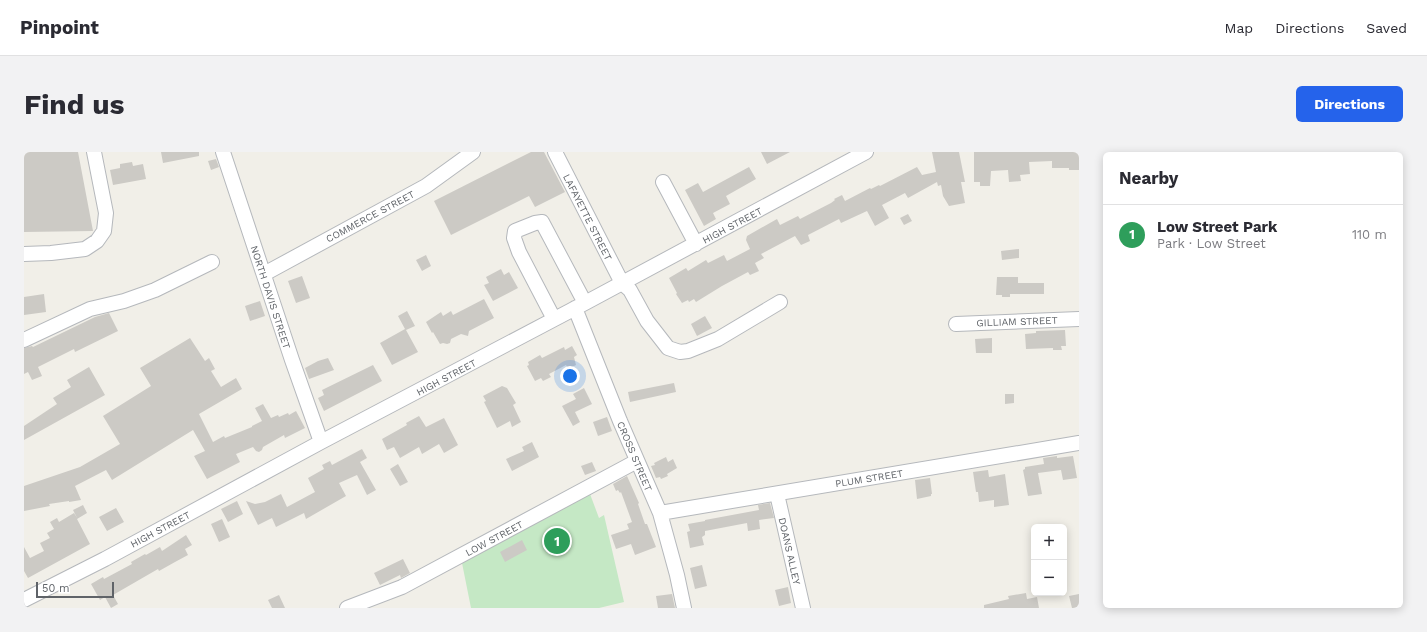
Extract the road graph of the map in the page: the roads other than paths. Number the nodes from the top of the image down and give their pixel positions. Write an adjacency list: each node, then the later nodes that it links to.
1 (94, 152): 8 (street)
2 (223, 152): 10 (street, NORTH DAVIS STREET)
3 (473, 152): 10 (street, COMMERCE STREET)
4 (555, 152): 11 (street, LAFAYETTE STREET)
5 (866, 152): 7 (street, HIGH STREET)
6 (663, 182): 7 (street)
7 (696, 244): 11 (street, HIGH STREET)
8 (24, 254)
9 (212, 262): 17 (street)
10 (264, 274): 18 (street, NORTH DAVIS STREET)
11 (622, 283): 12 (street, LAFAYETTE STREET); 13 (street, HIGH STREET)
12 (780, 302)
13 (580, 306): 14 (street, HIGH STREET); 14 (street, CROSS STREET); 20 (street, CROSS STREET)
14 (554, 319): 18 (street, HIGH STREET)
15 (1079, 319): 16 (street, GILLIAM STREET)
16 (956, 324)
17 (24, 340)
18 (321, 442): 23 (street, HIGH STREET)
19 (1079, 443): 21 (street, PLUM STREET)
20 (637, 461): 22 (street, CROSS STREET); 24 (street, LOW STREET)
21 (777, 494): 22 (street, PLUM STREET); 26 (street, DOANS ALLEY)
22 (660, 513): 25 (street, CROSS STREET)
23 (24, 600)
24 (352, 607)
25 (684, 608)
26 (803, 608)

